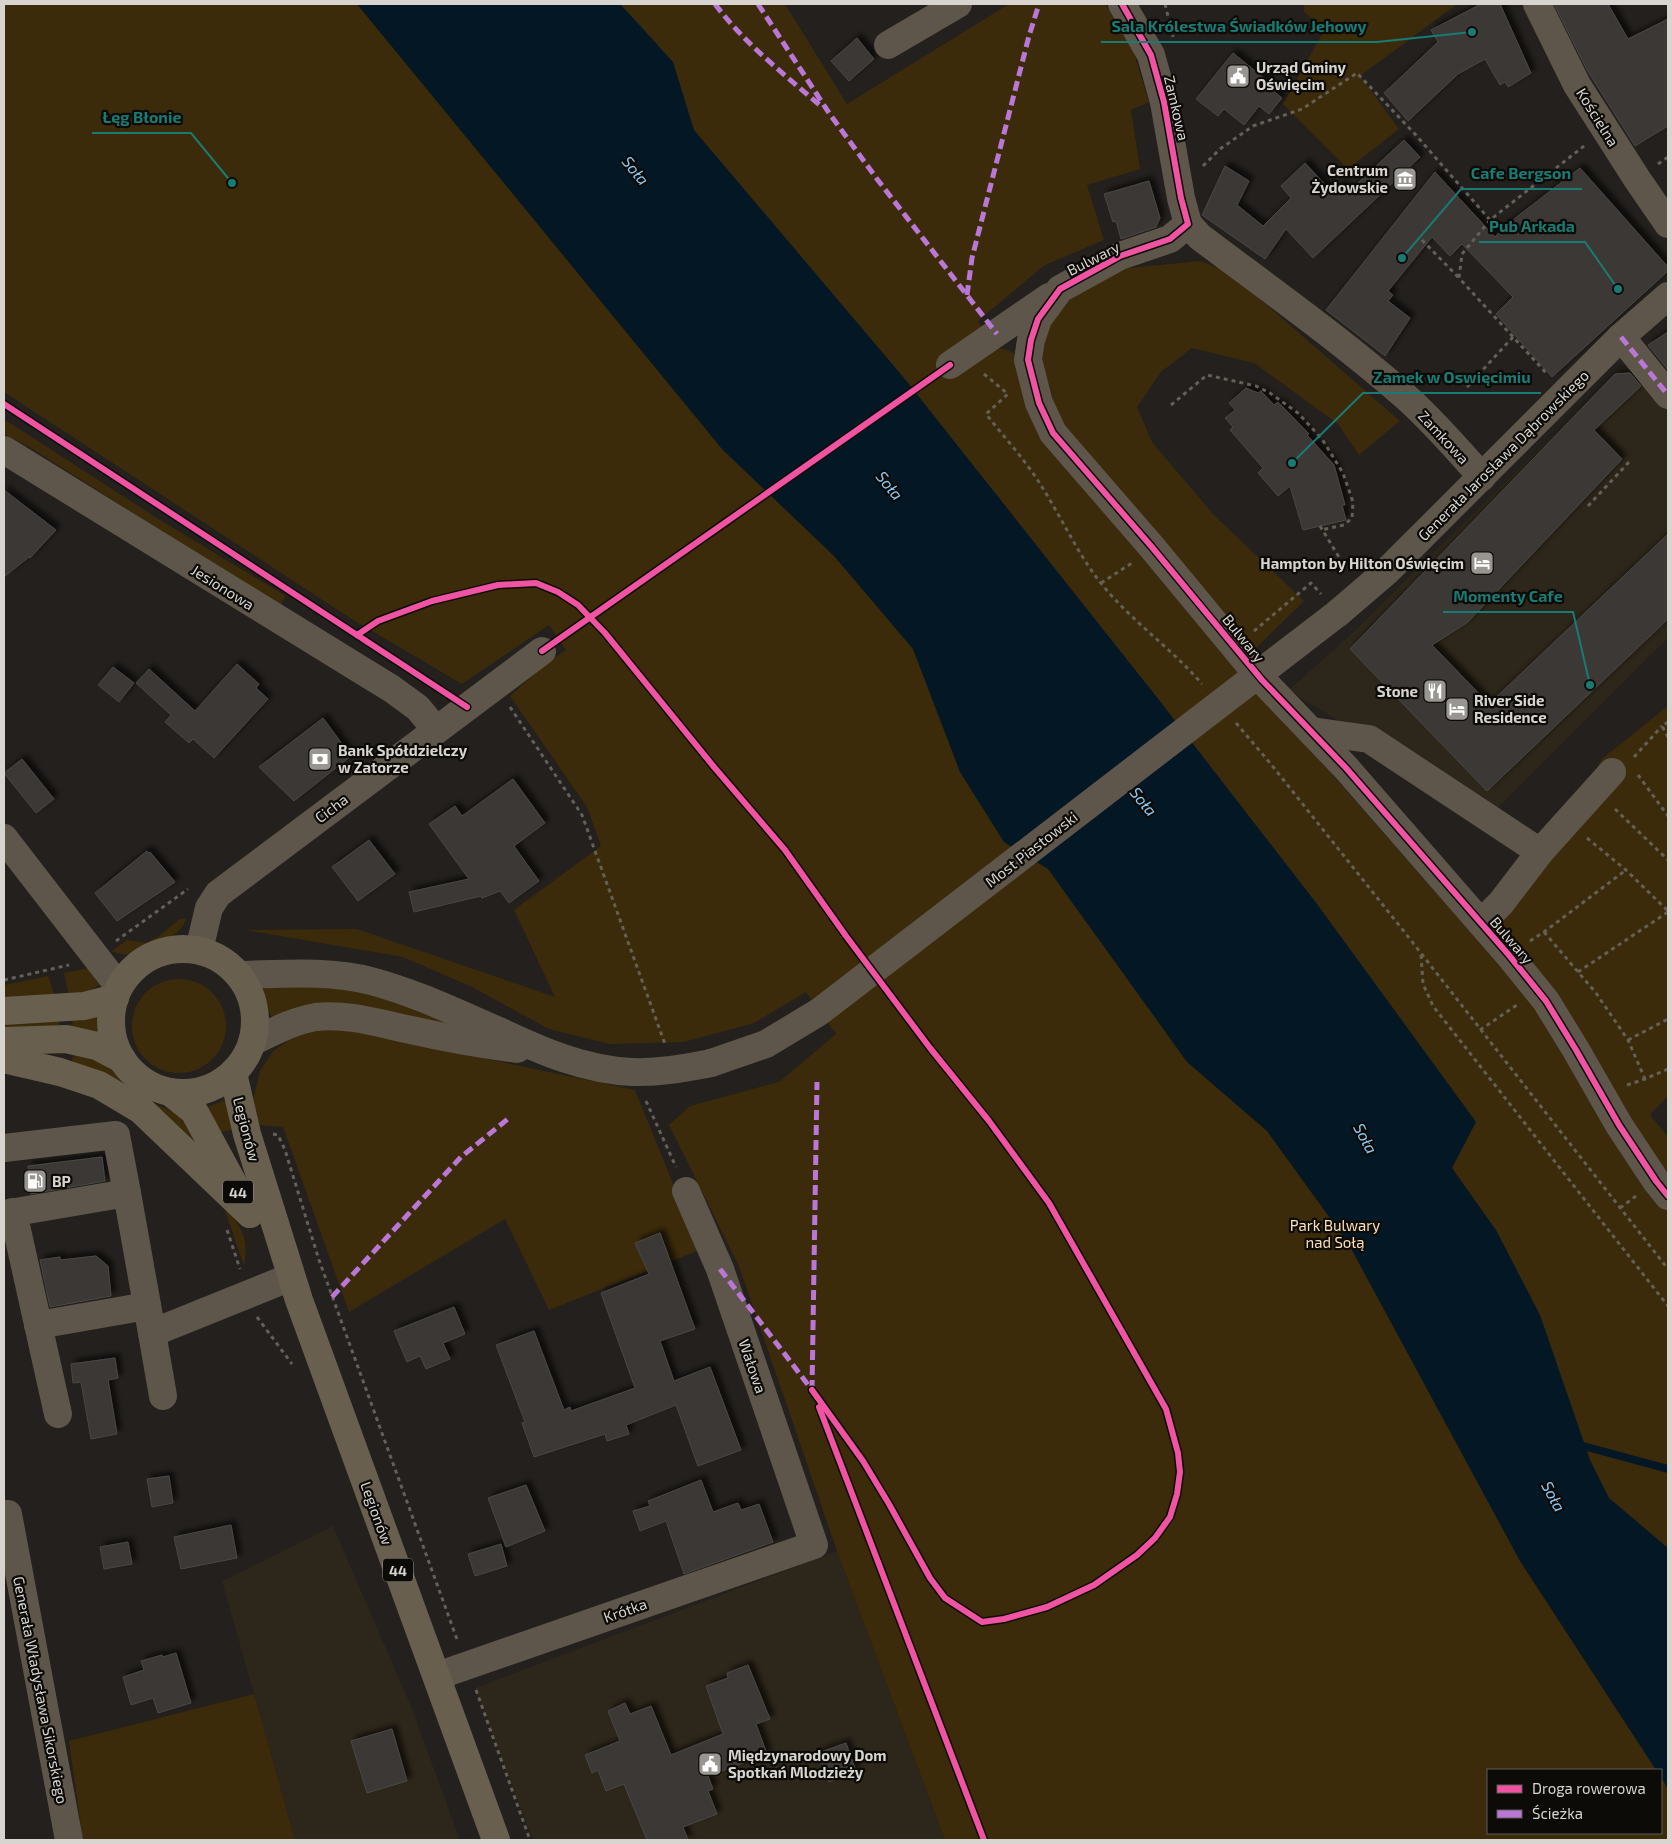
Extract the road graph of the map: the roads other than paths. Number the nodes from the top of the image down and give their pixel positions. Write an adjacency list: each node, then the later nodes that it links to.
1 (958, 4): 4 (street)
2 (1122, 4): 5 (street, Zamkowa)
3 (1537, 4): 6 (street, Kościelna)
4 (888, 45)
5 (1188, 224): 7 (street, Bulwary); 13 (street, Zamkowa)
6 (1668, 224)
7 (1060, 289): 10 (street); 17 (street, Bulwary)
8 (1668, 296): 9 (street, Generała Jarosława Dąbrowskiego)
9 (1621, 337): 11 (street); 13 (street, Generała Jarosława Dąbrowskiego)
10 (950, 365)
11 (1668, 395)
12 (4, 450): 16 (street, Jesionowa)
13 (1482, 477): 14 (street, Generała Jarosława Dąbrowskiego)
14 (1331, 605): 28 (street, Most Piastowski, bridge)
15 (542, 651): 16 (street, Cicha)
16 (436, 730): 22 (street, Cicha)
17 (1311, 731): 20 (street); 21 (street, Bulwary)
18 (1623, 771): 20 (street)
19 (4, 838): 24 (street)
20 (1540, 852): 21 (street)
21 (1481, 923): 36 (street, Bulwary)
22 (199, 950): 23 (main road, 44); 24 (main road, 44)
23 (239, 975): 27 (main road, 44); 28 (street)
24 (119, 990): 25 (main road, 44); 30 (main road, 44)
25 (4, 1011)
26 (4, 1041): 30 (main road, 44)
27 (252, 1042): 28 (street); 31 (main road, 44)
28 (548, 1054)
29 (4, 1059): 38 (main road)
30 (122, 1059): 32 (main road, 44)
31 (233, 1073): 32 (main road, 44); 39 (main road, Legionów / 44)
32 (170, 1092): 38 (main road, Legionów / 44)
33 (4, 1148): 35 (street)
34 (686, 1190): 46 (street, Wałowa)
35 (127, 1193): 37 (street); 40 (street)
36 (1668, 1196)
37 (8, 1213): 41 (street)
38 (250, 1214): 39 (main road, Legionów / 44)
39 (292, 1289): 42 (street); 47 (main road, Legionów / 44)
40 (147, 1306): 41 (street); 42 (street)
41 (38, 1325): 44 (street)
42 (152, 1333): 43 (street)
43 (163, 1396)
44 (58, 1414)
45 (4, 1514): 48 (street, Generała Władysława Sikorskiego)
46 (814, 1545): 47 (street, Krótka)
47 (437, 1676): 49 (main road, Legionów / 44)
48 (70, 1840)
49 (496, 1840)

